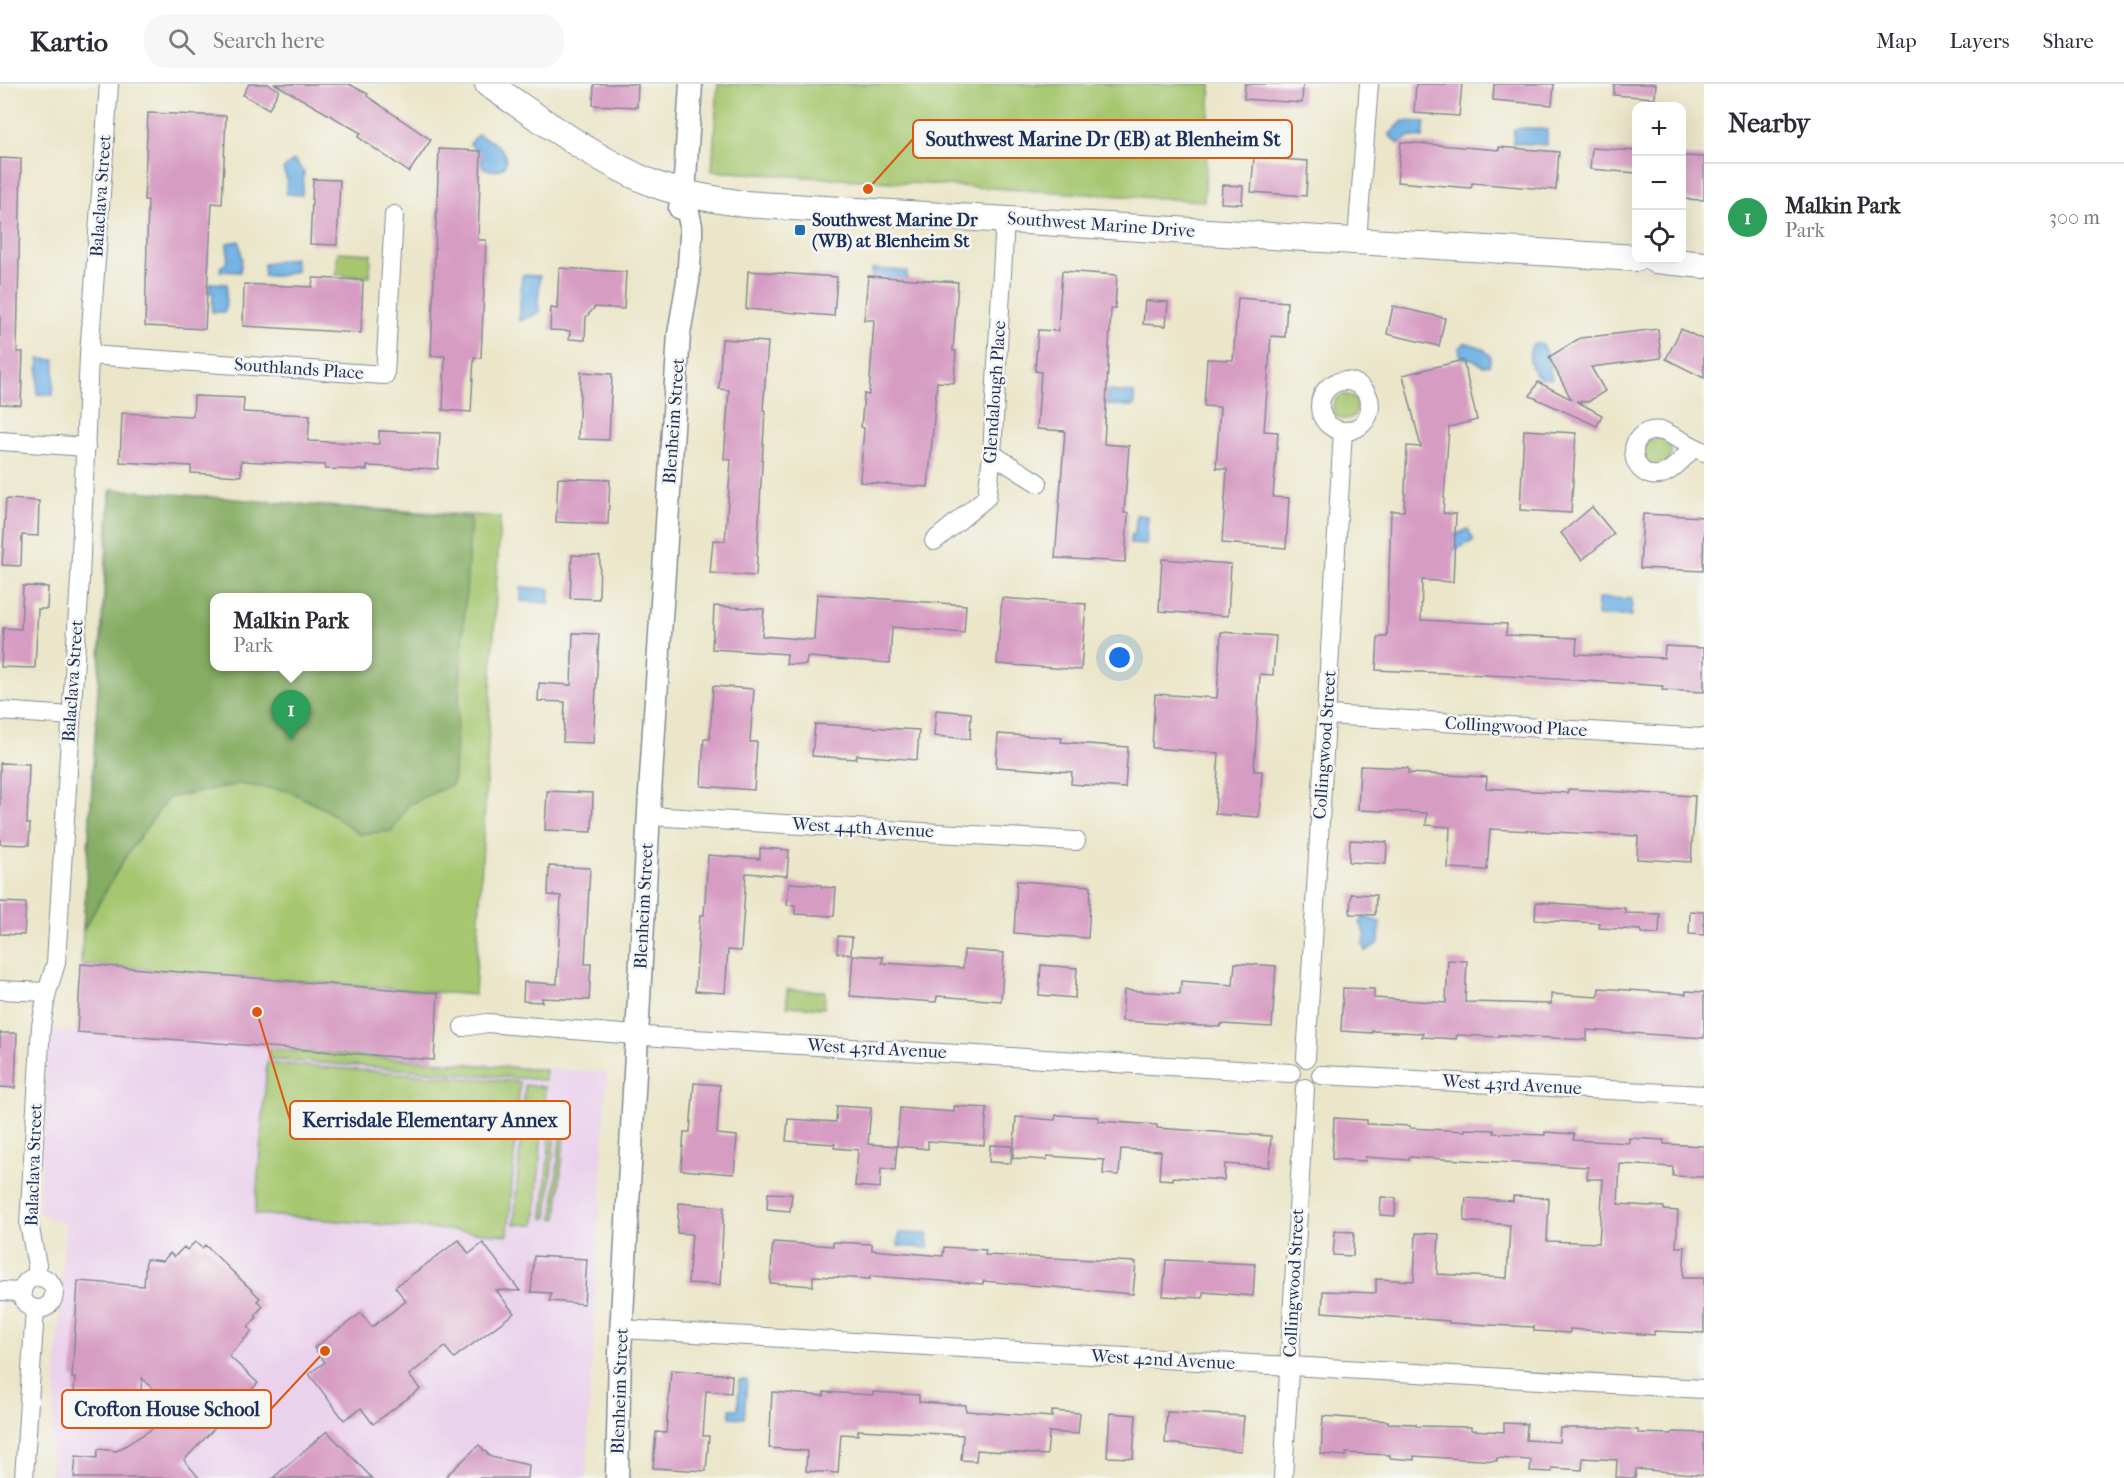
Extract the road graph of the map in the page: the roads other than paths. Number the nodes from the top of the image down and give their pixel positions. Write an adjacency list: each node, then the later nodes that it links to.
1 (109, 84): 12 (street, Balaclava Street)
2 (488, 84): 5 (main road, Southwest Marine Drive)
3 (691, 84): 5 (street, Blenheim Street)
4 (1369, 84): 8 (street)
5 (684, 194): 7 (main road, Southwest Marine Drive); 23 (street, Blenheim Street)
6 (394, 215): 12 (street, Southlands Place)
7 (1005, 219): 8 (main road, Southwest Marine Drive); 16 (street, Glendalough Place)
8 (1358, 240): 9 (main road, Southwest Marine Drive)
9 (1632, 258)
10 (1686, 263): 11 (main road)
11 (1704, 265)
12 (89, 356): 15 (street, Balaclava Street)
13 (1343, 431): 20 (street, Collingwood Street)
14 (0, 441): 15 (street)
15 (86, 447): 21 (street, Balaclava Street)
16 (992, 454): 17 (street); 18 (street, Glendalough Place)
17 (1038, 483)
18 (934, 541)
19 (0, 711): 21 (street)
20 (1327, 715): 22 (street, Collingwood Place); 29 (street, Collingwood Street)
21 (71, 716): 26 (street, Balaclava Street)
22 (1704, 738)
23 (649, 816): 24 (street, West 44th Avenue); 28 (street, Blenheim Street)
24 (1076, 840)
25 (0, 990): 26 (street)
26 (47, 992): 34 (street, Balaclava Street)
27 (463, 1027): 28 (street, West 43rd Avenue)
28 (637, 1035): 30 (street, West 43rd Avenue); 38 (street, Blenheim Street)
29 (1306, 1058): 30 (street); 31 (street)
30 (1291, 1073): 32 (street)
31 (1321, 1075): 32 (street); 33 (street, West 43rd Avenue)
32 (1305, 1088): 39 (street, Collingwood Street)
33 (1704, 1095)
34 (37, 1276): 36 (street); 37 (street)
35 (0, 1291): 36 (street)
36 (21, 1292): 37 (street)
37 (34, 1309): 41 (street)
38 (621, 1329): 39 (street, West 42nd Avenue); 42 (street, Blenheim Street)
39 (1289, 1367): 40 (street, West 42nd Avenue); 43 (street, Collingwood Street)
40 (1704, 1389)
41 (24, 1478)
42 (616, 1478)
43 (1283, 1478)

